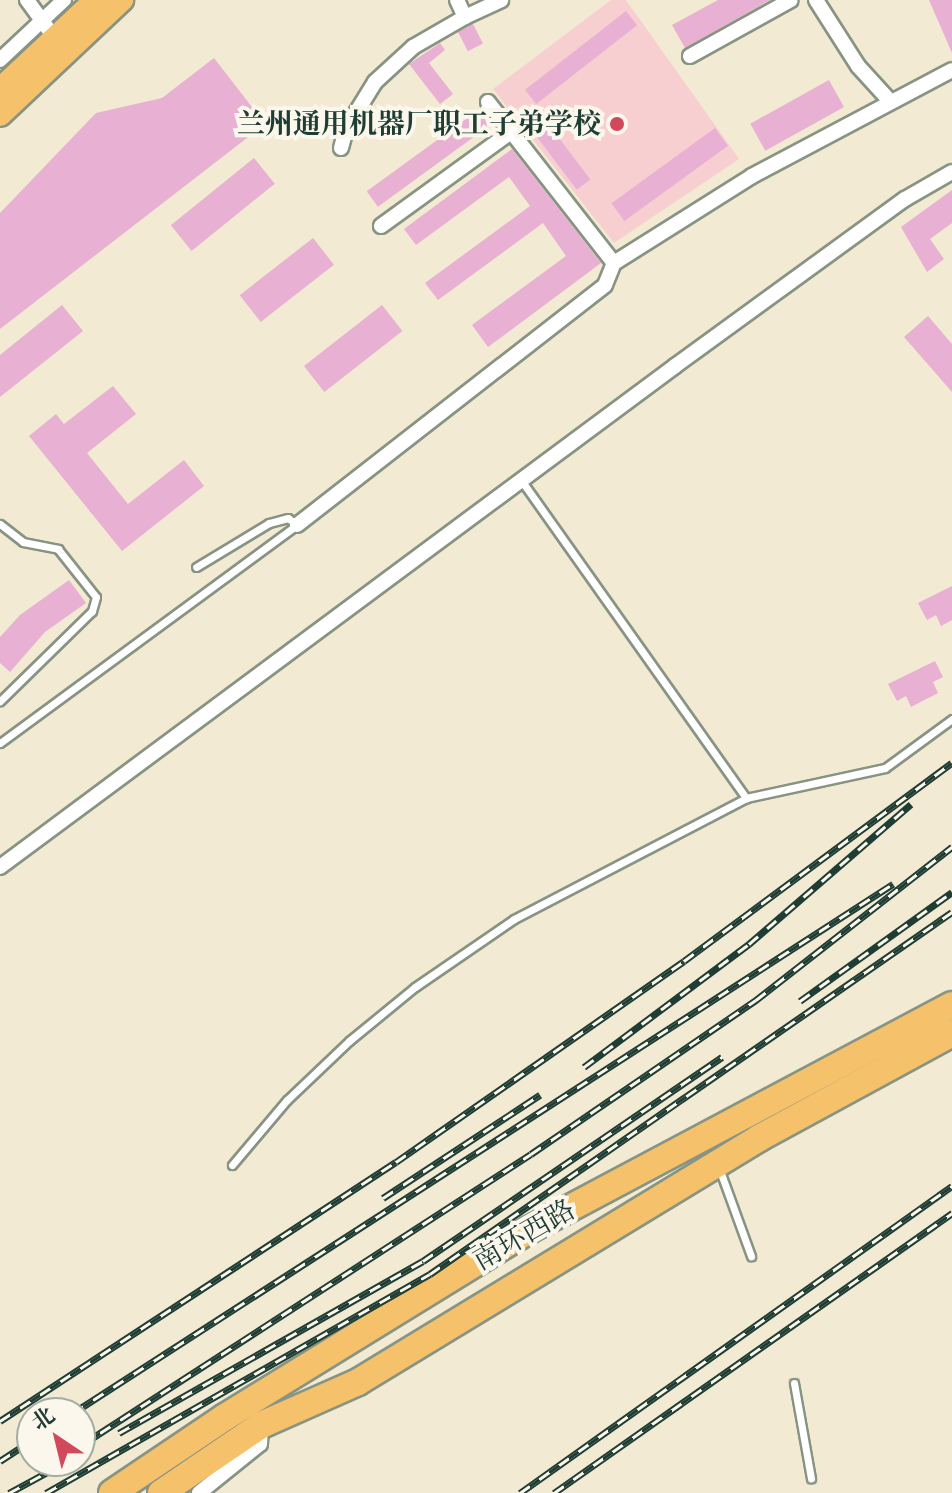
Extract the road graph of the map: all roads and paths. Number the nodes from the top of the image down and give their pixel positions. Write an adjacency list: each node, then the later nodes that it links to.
1 (27, 0): 10 (street)
2 (64, 0): 10 (street)
3 (95, 0): 10 (main road)
4 (122, 0): 17 (main road)
5 (457, 0): 9 (street)
6 (501, 0): 9 (street)
7 (791, 0): 11 (street)
8 (816, 0): 15 (street)
9 (465, 17): 19 (street)
10 (49, 28): 12 (street); 14 (main road)
11 (690, 56)
12 (0, 60)
13 (952, 70): 15 (street)
14 (0, 89)
15 (890, 101): 22 (street)
16 (488, 102): 18 (street)
17 (0, 115)
18 (512, 131): 21 (street); 22 (street)
19 (341, 148)
20 (952, 172): 23 (street)
21 (381, 226)
22 (614, 263): 25 (street)
23 (520, 480): 30 (lane); 31 (street)
24 (0, 524): 27 (lane)
25 (297, 525): 26 (lane); 29 (lane)
26 (196, 567)
27 (0, 701)
28 (952, 719): 30 (lane)
29 (0, 743)
30 (746, 798): 35 (lane)
31 (0, 867)
32 (952, 1005): 40 (highway, 南环西路)
33 (952, 1033): 34 (highway, 南环西路)
34 (717, 1163): 36 (lane); 38 (highway, 南环西路)
35 (232, 1165)
36 (751, 1256)
37 (794, 1383): 39 (lane)
38 (261, 1425): 41 (highway, 南环西路); 42 (street)
39 (811, 1478)
40 (112, 1493)
41 (161, 1493)
42 (199, 1493)

